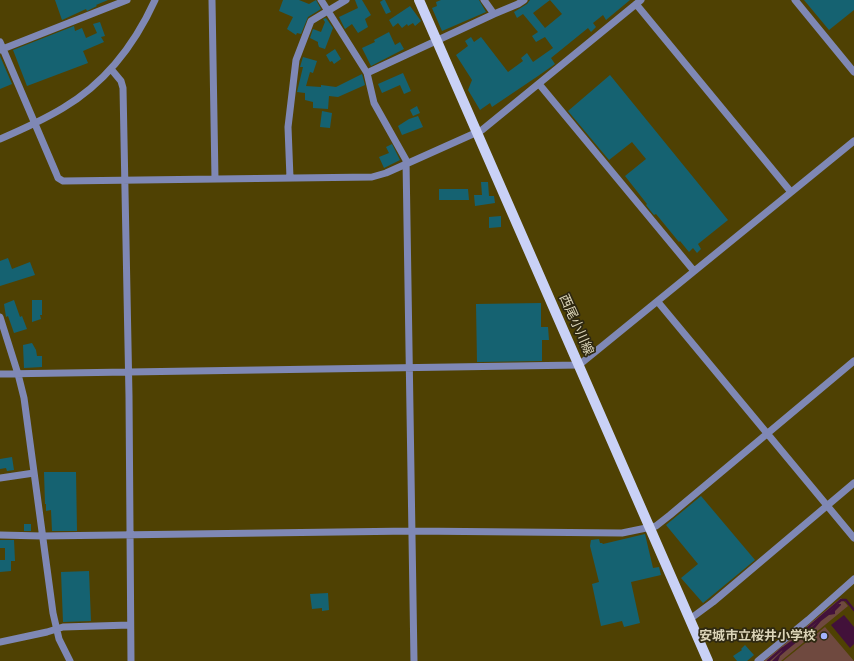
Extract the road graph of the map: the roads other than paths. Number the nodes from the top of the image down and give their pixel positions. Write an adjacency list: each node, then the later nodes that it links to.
1 (127, 0): 14 (street)
2 (155, 0): 15 (street)
3 (212, 0): 25 (street)
4 (320, 0): 11 (street)
5 (346, 0): 11 (street)
6 (419, 0): 13 (main road, 西尾小川線)
7 (484, 0): 12 (street)
8 (524, 0): 12 (street)
9 (795, 0): 16 (street)
10 (639, 2): 18 (street); 27 (street)
11 (327, 10): 17 (street); 24 (street)
12 (494, 14): 13 (street)
13 (437, 41): 17 (street); 20 (main road, 西尾小川線)
14 (1, 47): 19 (street)
15 (111, 69): 19 (street); 26 (street)
16 (854, 72)
17 (368, 73): 23 (street)
18 (539, 84): 20 (street); 28 (street)
19 (34, 124): 21 (street); 26 (street)
20 (477, 132): 23 (street); 32 (main road, 西尾小川線)
21 (0, 139)
22 (854, 141): 27 (street)
23 (406, 164): 24 (street); 33 (street)
24 (290, 178): 25 (street)
25 (215, 179): 26 (street)
26 (124, 180): 34 (street)
27 (791, 192): 28 (street)
28 (694, 271): 29 (street)
29 (658, 302): 32 (street); 37 (street)
30 (0, 317): 36 (street)
31 (854, 361): 37 (street)
32 (579, 365): 33 (street); 42 (main road, 西尾小川線)
33 (410, 368): 34 (street); 43 (street)
34 (127, 371): 36 (street); 45 (street)
35 (0, 374): 36 (street)
36 (18, 374): 38 (street)
37 (767, 434): 41 (street); 42 (street)
38 (34, 473): 39 (street); 46 (street)
39 (0, 478)
40 (854, 483): 41 (street)
41 (827, 506): 47 (street); 49 (street)
42 (650, 528): 43 (street); 49 (main road, 西尾小川線)
43 (412, 531): 45 (street); 55 (street)
44 (0, 535): 46 (street)
45 (130, 535): 46 (street); 50 (street)
46 (42, 536): 51 (street)
47 (854, 538)
48 (854, 579): 57 (street)
49 (690, 619): 56 (main road, 西尾小川線)
50 (130, 625): 51 (street); 54 (street)
51 (56, 628): 52 (street); 53 (street)
52 (0, 642)
53 (70, 661)
54 (131, 661)
55 (414, 661)
56 (708, 661)
57 (758, 661)

